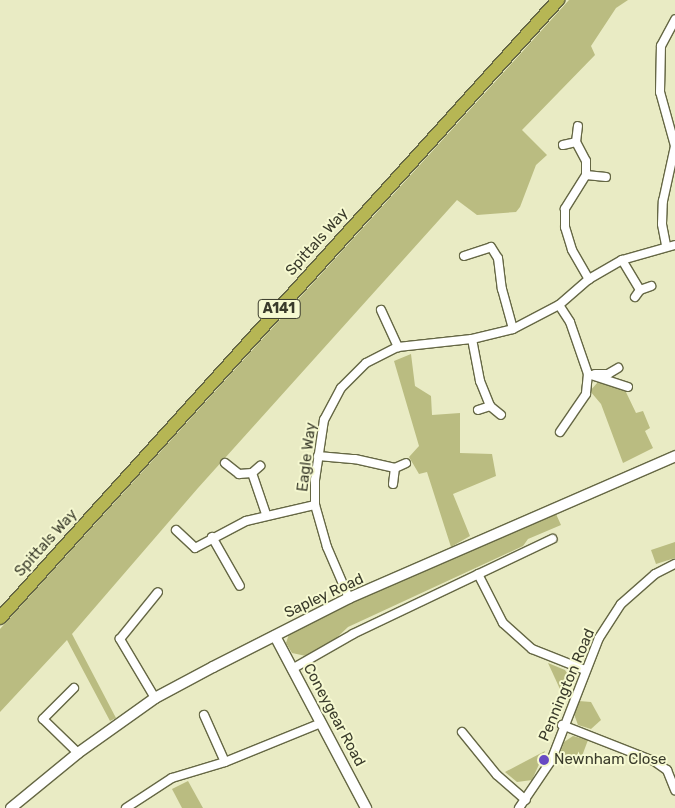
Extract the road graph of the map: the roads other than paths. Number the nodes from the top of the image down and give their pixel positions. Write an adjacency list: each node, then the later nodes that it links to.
1 (558, 0): 45 (highway, Spittals Way / A141)
2 (675, 20): 6 (street)
3 (578, 126): 4 (street)
4 (576, 142): 5 (street); 7 (street)
5 (564, 145)
6 (673, 172): 10 (street)
7 (586, 175): 8 (street); 13 (street)
8 (606, 177)
9 (675, 245): 10 (street, Eagle Way)
10 (666, 246): 12 (street, Eagle Way)
11 (464, 256): 17 (street)
12 (622, 260): 13 (street, Eagle Way); 14 (street)
13 (589, 279): 15 (street, Eagle Way)
14 (652, 286)
15 (559, 305): 17 (street, Eagle Way); 21 (street)
16 (381, 313): 19 (street)
17 (513, 329): 18 (street, Eagle Way)
18 (472, 340): 19 (street, Eagle Way); 23 (street)
19 (398, 347): 27 (street, Eagle Way)
20 (618, 368): 21 (street)
21 (588, 374): 22 (street); 26 (street)
22 (628, 387)
23 (490, 406): 24 (street); 25 (street)
24 (478, 410)
25 (501, 415)
26 (560, 432)
27 (318, 456): 32 (street); 35 (street, Eagle Way)
28 (675, 456): 44 (street, Sapley Road)
29 (406, 463): 32 (street)
30 (225, 464): 33 (street)
31 (260, 466): 33 (street)
32 (395, 468): 34 (street)
33 (252, 473): 36 (street)
34 (393, 484)
35 (315, 505): 36 (street); 44 (street, Eagle Way)
36 (266, 514): 38 (street)
37 (176, 530): 38 (street)
38 (212, 538): 42 (street)
39 (552, 539): 41 (street)
40 (675, 564): 50 (street, Pennington Road)
41 (478, 574): 49 (street); 50 (street)
42 (240, 586)
43 (158, 592): 47 (street)
44 (349, 598): 46 (street, Sapley Road)
45 (0, 618)
46 (275, 636): 49 (street, Coneygear Road); 52 (street, Sapley Road)
47 (120, 639): 48 (street); 52 (street)
48 (112, 642)
49 (292, 668): 54 (street, Coneygear Road)
50 (585, 670): 55 (street, Pennington Road)
51 (74, 688): 57 (street)
52 (155, 698): 57 (street, Sapley Road)
53 (204, 715): 58 (street)
54 (321, 723): 58 (street); 65 (street, Coneygear Road)
55 (562, 725): 60 (street); 62 (street, Pennington Road)
56 (462, 732): 62 (street)
57 (78, 753): 64 (street, Sapley Road)
58 (225, 762): 63 (street)
59 (675, 764): 60 (street)
60 (667, 770): 61 (street)
61 (675, 790)
62 (526, 800): 66 (street, Pennington Road)
63 (128, 807)
64 (12, 808)
65 (366, 808)
66 (519, 808)

